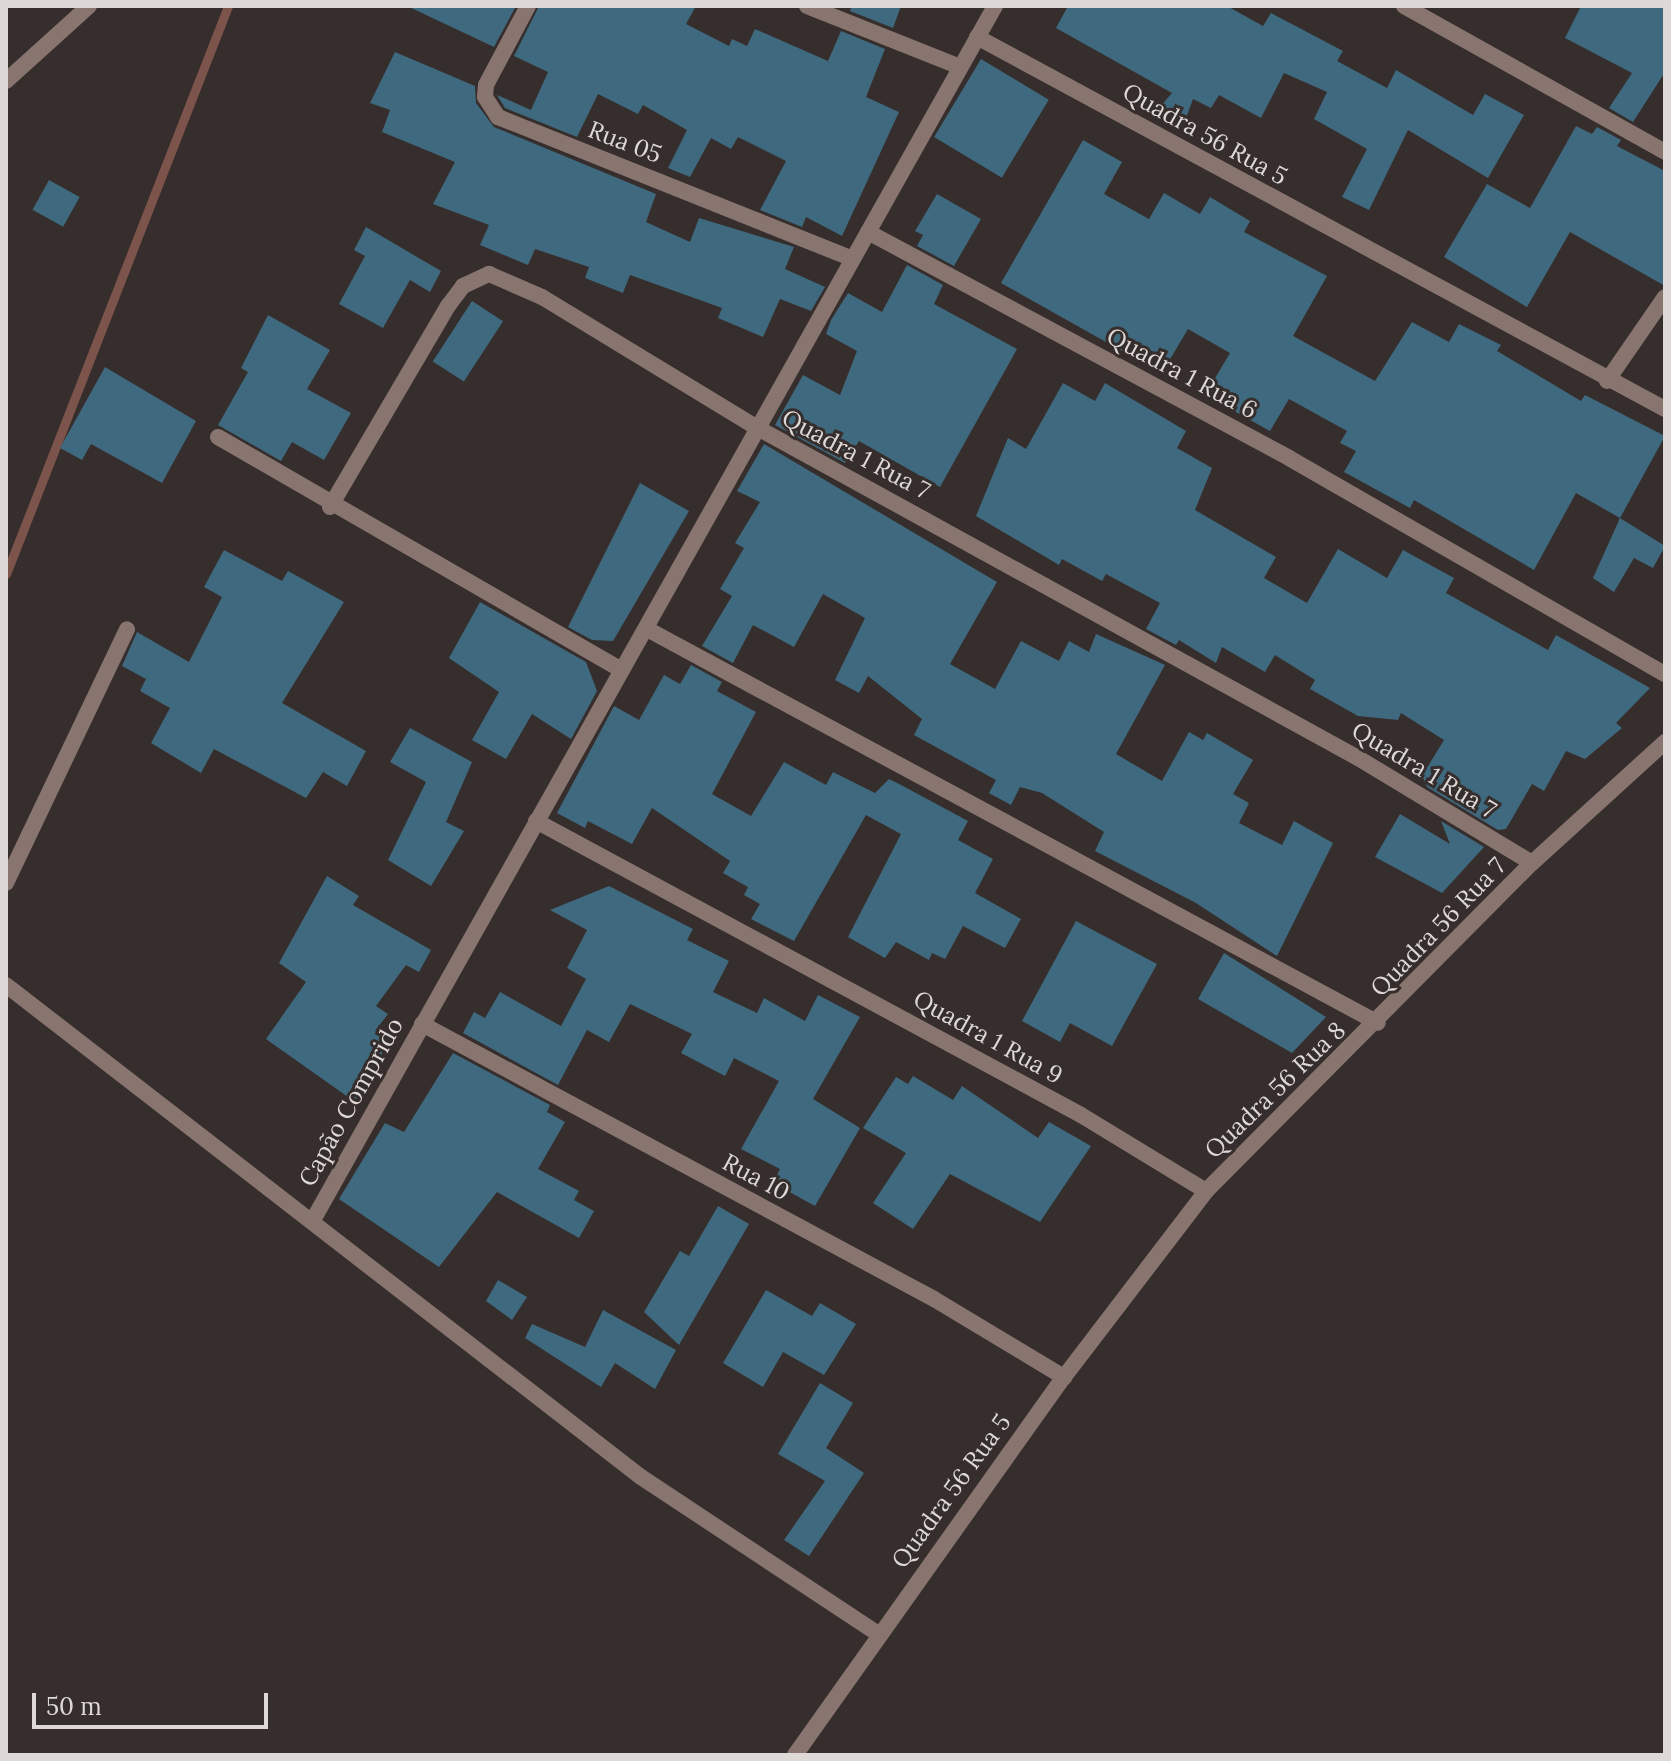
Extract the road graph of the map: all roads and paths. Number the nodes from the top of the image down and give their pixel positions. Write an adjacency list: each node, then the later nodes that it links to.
1 (89, 6): 8 (street)
2 (528, 6): 11 (street, Rua 05)
3 (807, 6): 7 (street)
4 (995, 6): 6 (street)
5 (1404, 6): 9 (street)
6 (977, 37): 7 (street); 13 (street, Quadra 56 Rua 5)
7 (958, 66): 10 (street)
8 (6, 81)
9 (1665, 152)
10 (868, 232): 11 (street); 21 (street, Quadra 1 Rua 6)
11 (851, 258): 15 (street)
12 (1665, 297): 13 (street)
13 (1607, 381): 14 (street, Quadra 56 Rua 5)
14 (1665, 409)
15 (756, 427): 17 (street); 19 (street, Quadra 1 Rua 7); 24 (street, Quadra 1 Rua 7)
16 (218, 437): 17 (street)
17 (330, 507): 20 (street)
18 (127, 629): 25 (street)
19 (647, 629): 20 (street, Capão Comprido); 27 (street)
20 (621, 670): 23 (street, Capão Comprido)
21 (1665, 674)
22 (1665, 742): 24 (street)
23 (536, 821): 28 (street, Capão Comprido); 29 (street, Quadra 1 Rua 9)
24 (1532, 863): 27 (street, Quadra 56 Rua 7)
25 (6, 883)
26 (6, 985): 30 (street, Capão Comprido)
27 (1378, 1023): 29 (street, Quadra 56 Rua 8)
28 (422, 1024): 30 (street, Capão Comprido); 31 (street, Rua 10)
29 (1206, 1191): 31 (street)
30 (313, 1220): 32 (street)
31 (1064, 1377): 32 (street, Quadra 56 Rua 5)
32 (877, 1633): 33 (street, Quadra 56 Rua 5)
33 (795, 1755)

